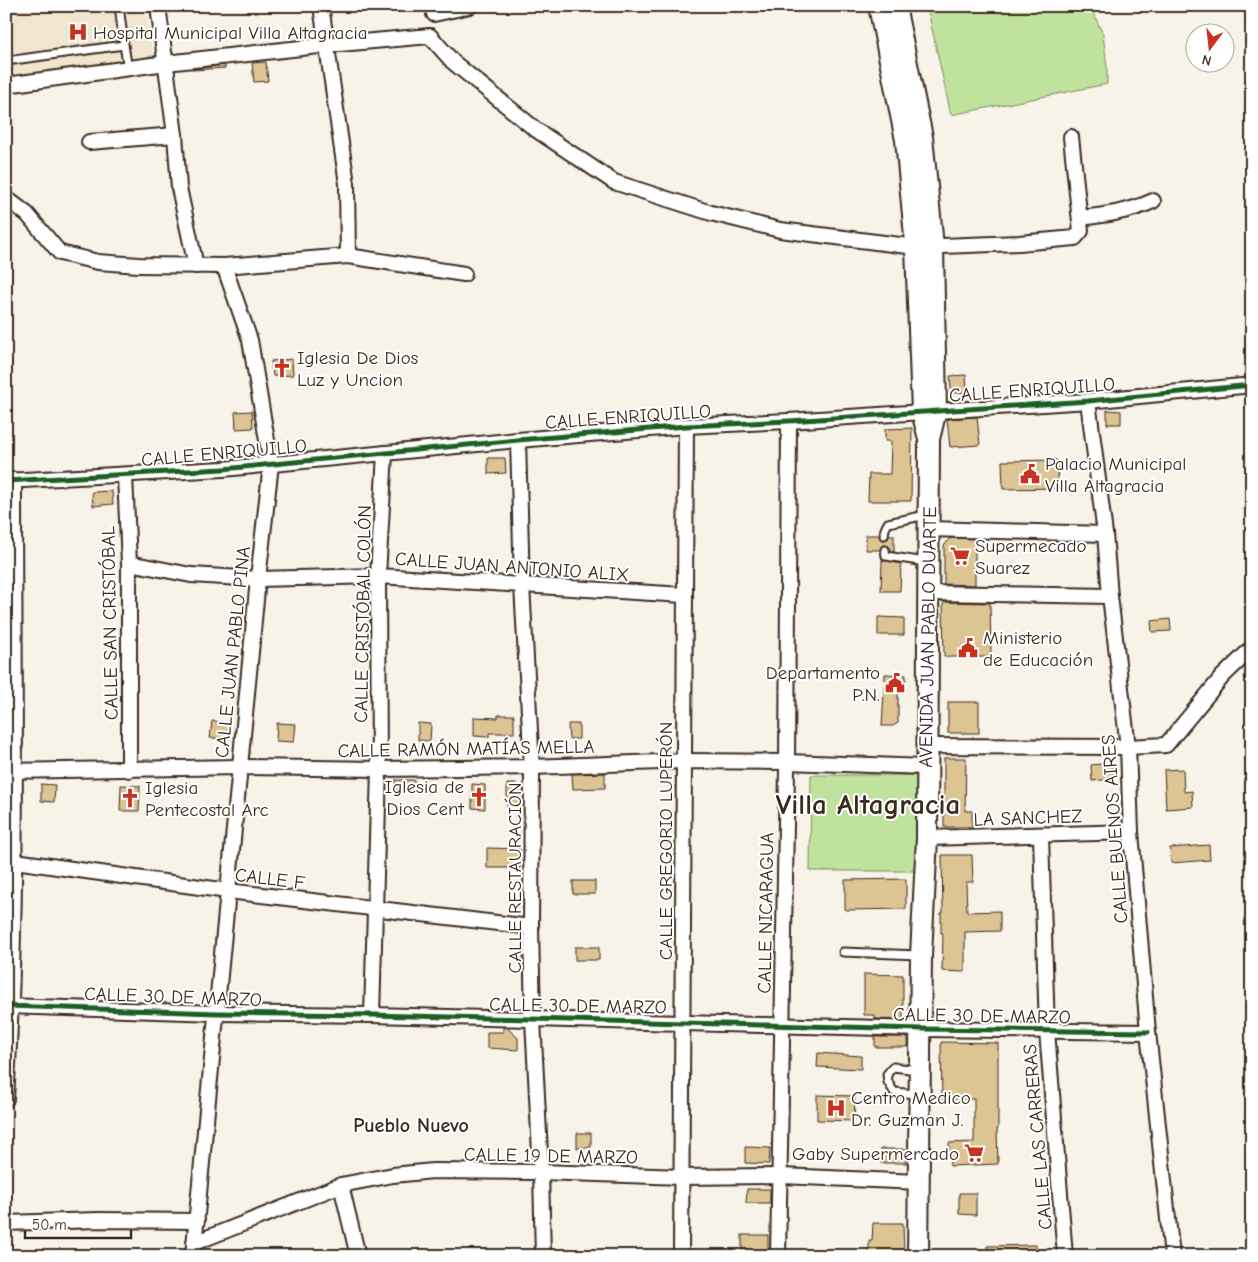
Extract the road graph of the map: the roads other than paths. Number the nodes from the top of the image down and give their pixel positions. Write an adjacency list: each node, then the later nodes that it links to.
1 (118, 6): 9 (lane)
2 (158, 6): 12 (street)
3 (322, 6): 10 (street)
4 (470, 6): 7 (street)
5 (879, 6): 21 (main road, AVENIDA JUAN PABLO DUARTE)
6 (895, 6): 21 (main road, AVENIDA JUAN PABLO DUARTE)
7 (434, 10): 8 (street)
8 (430, 36): 10 (street); 21 (street)
9 (124, 45): 11 (lane); 13 (lane)
10 (328, 45): 12 (street); 22 (street)
11 (6, 60)
12 (166, 64): 13 (street); 15 (street)
13 (128, 70): 14 (street)
14 (6, 85)
15 (175, 135): 17 (street); 23 (street)
16 (1071, 137): 20 (street)
17 (89, 142)
18 (6, 198): 23 (street)
19 (1154, 201): 20 (street)
20 (1080, 218): 21 (street)
21 (925, 246): 28 (main road, AVENIDA JUAN PABLO DUARTE)
22 (348, 256): 24 (street); 25 (street)
23 (196, 266): 24 (street)
24 (224, 266): 33 (street, CALLE JUAN PABLO PINA)
25 (464, 274)
26 (1252, 385): 27 (street, CALLE ENRIQUILLO)
27 (1088, 401): 28 (street, CALLE ENRIQUILLO); 37 (street, CALLE BUENOS AIRES)
28 (929, 411): 29 (street, CALLE ENRIQUILLO); 36 (main road, AVENIDA JUAN PABLO DUARTE)
29 (789, 421): 30 (street, CALLE ENRIQUILLO); 52 (street, CALLE NICARAGUA)
30 (686, 426): 31 (street, CALLE ENRIQUILLO); 46 (street, CALLE GREGORIO LUPERÓN)
31 (518, 440): 32 (street, CALLE ENRIQUILLO); 44 (street, CALLE RESTAURACIÓN)
32 (385, 453): 33 (street, CALLE ENRIQUILLO); 42 (street, CALLE CRISTÓBAL COLÓN)
33 (271, 464): 34 (street, CALLE ENRIQUILLO); 43 (street, CALLE JUAN PABLO PINA)
34 (125, 476): 35 (street, CALLE ENRIQUILLO); 40 (street, CALLE SAN CRISTÓBAL)
35 (10, 480): 58 (street)
36 (929, 522): 37 (street); 38 (lane); 41 (main road, AVENIDA JUAN PABLO DUARTE)
37 (1105, 534): 47 (street, CALLE BUENOS AIRES)
38 (884, 535)
39 (884, 550): 41 (lane)
40 (129, 563): 43 (street, CALLE JUAN ANTONIO ALIX); 57 (street, CALLE SAN CRISTÓBAL)
41 (928, 563): 45 (main road, AVENIDA JUAN PABLO DUARTE)
42 (378, 576): 43 (street, CALLE JUAN ANTONIO ALIX); 44 (street, CALLE JUAN ANTONIO ALIX); 56 (street, CALLE CRISTÓBAL COLÓN)
43 (258, 579): 53 (street, CALLE JUAN PABLO PINA)
44 (522, 585): 46 (street, CALLE JUAN ANTONIO ALIX); 54 (street, CALLE RESTAURACIÓN)
45 (929, 594): 47 (street); 49 (main road, AVENIDA JUAN PABLO DUARTE)
46 (684, 595): 51 (street, CALLE GREGORIO LUPERÓN)
47 (1110, 596): 50 (street, CALLE BUENOS AIRES)
48 (1252, 648): 50 (street)
49 (927, 746): 50 (street); 55 (main road, AVENIDA JUAN PABLO DUARTE)
50 (1128, 747): 59 (street, CALLE BUENOS AIRES)
51 (685, 761): 52 (street, CALLE RAMÓN MATÍAS MELLA); 54 (street, CALLE RAMÓN MATÍAS MELLA); 72 (street, CALLE GREGORIO LUPERÓN)
52 (787, 762): 55 (street, CALLE RAMÓN MATÍAS MELLA); 73 (street, CALLE NICARAGUA)
53 (240, 767): 56 (street, CALLE RAMÓN MATÍAS MELLA); 57 (street, CALLE RAMÓN MATÍAS MELLA); 63 (street, CALLE JUAN PABLO PINA)
54 (532, 767): 56 (street, CALLE RAMÓN MATÍAS MELLA); 65 (street, CALLE RESTAURACIÓN)
55 (926, 767): 61 (main road, AVENIDA JUAN PABLO DUARTE)
56 (379, 769): 64 (street, CALLE CRISTÓBAL COLÓN)
57 (129, 770): 58 (street, CALLE RAMÓN MATÍAS MELLA)
58 (10, 771): 62 (street)
59 (1131, 832): 60 (street, LA SANCHEZ); 76 (street, CALLE BUENOS AIRES)
60 (1041, 836): 61 (street, LA SANCHEZ); 75 (street, CALLE LAS CARRERAS)
61 (926, 838): 67 (main road, AVENIDA JUAN PABLO DUARTE)
62 (11, 861): 63 (street, CALLE F); 68 (street)
63 (228, 891): 64 (street, CALLE F); 69 (street, CALLE JUAN PABLO PINA)
64 (375, 909): 65 (street, CALLE F); 70 (street, CALLE CRISTÓBAL COLÓN)
65 (531, 927): 71 (street, CALLE RESTAURACIÓN)
66 (843, 952): 67 (lane)
67 (922, 955): 74 (main road, AVENIDA JUAN PABLO DUARTE)
68 (9, 1006): 69 (street, CALLE 30 DE MARZO); 79 (street)
69 (217, 1013): 70 (street, CALLE 30 DE MARZO); 85 (street, CALLE JUAN PABLO PINA)
70 (372, 1015): 71 (street, CALLE 30 DE MARZO)
71 (533, 1020): 72 (street, CALLE 30 DE MARZO); 80 (street, CALLE RESTAURACIÓN)
72 (683, 1023): 73 (street, CALLE 30 DE MARZO); 82 (street, CALLE GREGORIO LUPERÓN)
73 (782, 1026): 74 (street, CALLE 30 DE MARZO); 81 (street, CALLE NICARAGUA)
74 (922, 1029): 75 (street, CALLE 30 DE MARZO); 77 (main road, AVENIDA JUAN PABLO DUARTE)
75 (1047, 1030): 76 (street, CALLE 30 DE MARZO); 93 (street, CALLE LAS CARRERAS)
76 (1148, 1032): 94 (street, CALLE BUENOS AIRES)
77 (921, 1070): 78 (main road, AVENIDA JUAN PABLO DUARTE); 78 (lane)
78 (920, 1094): 83 (main road, AVENIDA JUAN PABLO DUARTE)
79 (6, 1099)
80 (541, 1172): 82 (street, CALLE 19 DE MARZO); 84 (street, CALLE 19 DE MARZO); 89 (street, CALLE RESTAURACIÓN)
81 (781, 1176): 82 (street, CALLE 19 DE MARZO); 83 (street, CALLE 19 DE MARZO); 91 (street, CALLE NICARAGUA)
82 (682, 1177): 90 (street, CALLE GREGORIO LUPERÓN)
83 (919, 1182): 92 (main road, AVENIDA JUAN PABLO DUARTE)
84 (342, 1185): 87 (street, CALLE 19 DE MARZO); 88 (street)
85 (197, 1221): 86 (street); 87 (street, CALLE JUAN PABLO PINA)
86 (6, 1223)
87 (194, 1249)
88 (358, 1256)
89 (543, 1256)
90 (681, 1256)
91 (778, 1256)
92 (918, 1256)
93 (1065, 1256)
94 (1172, 1256)

